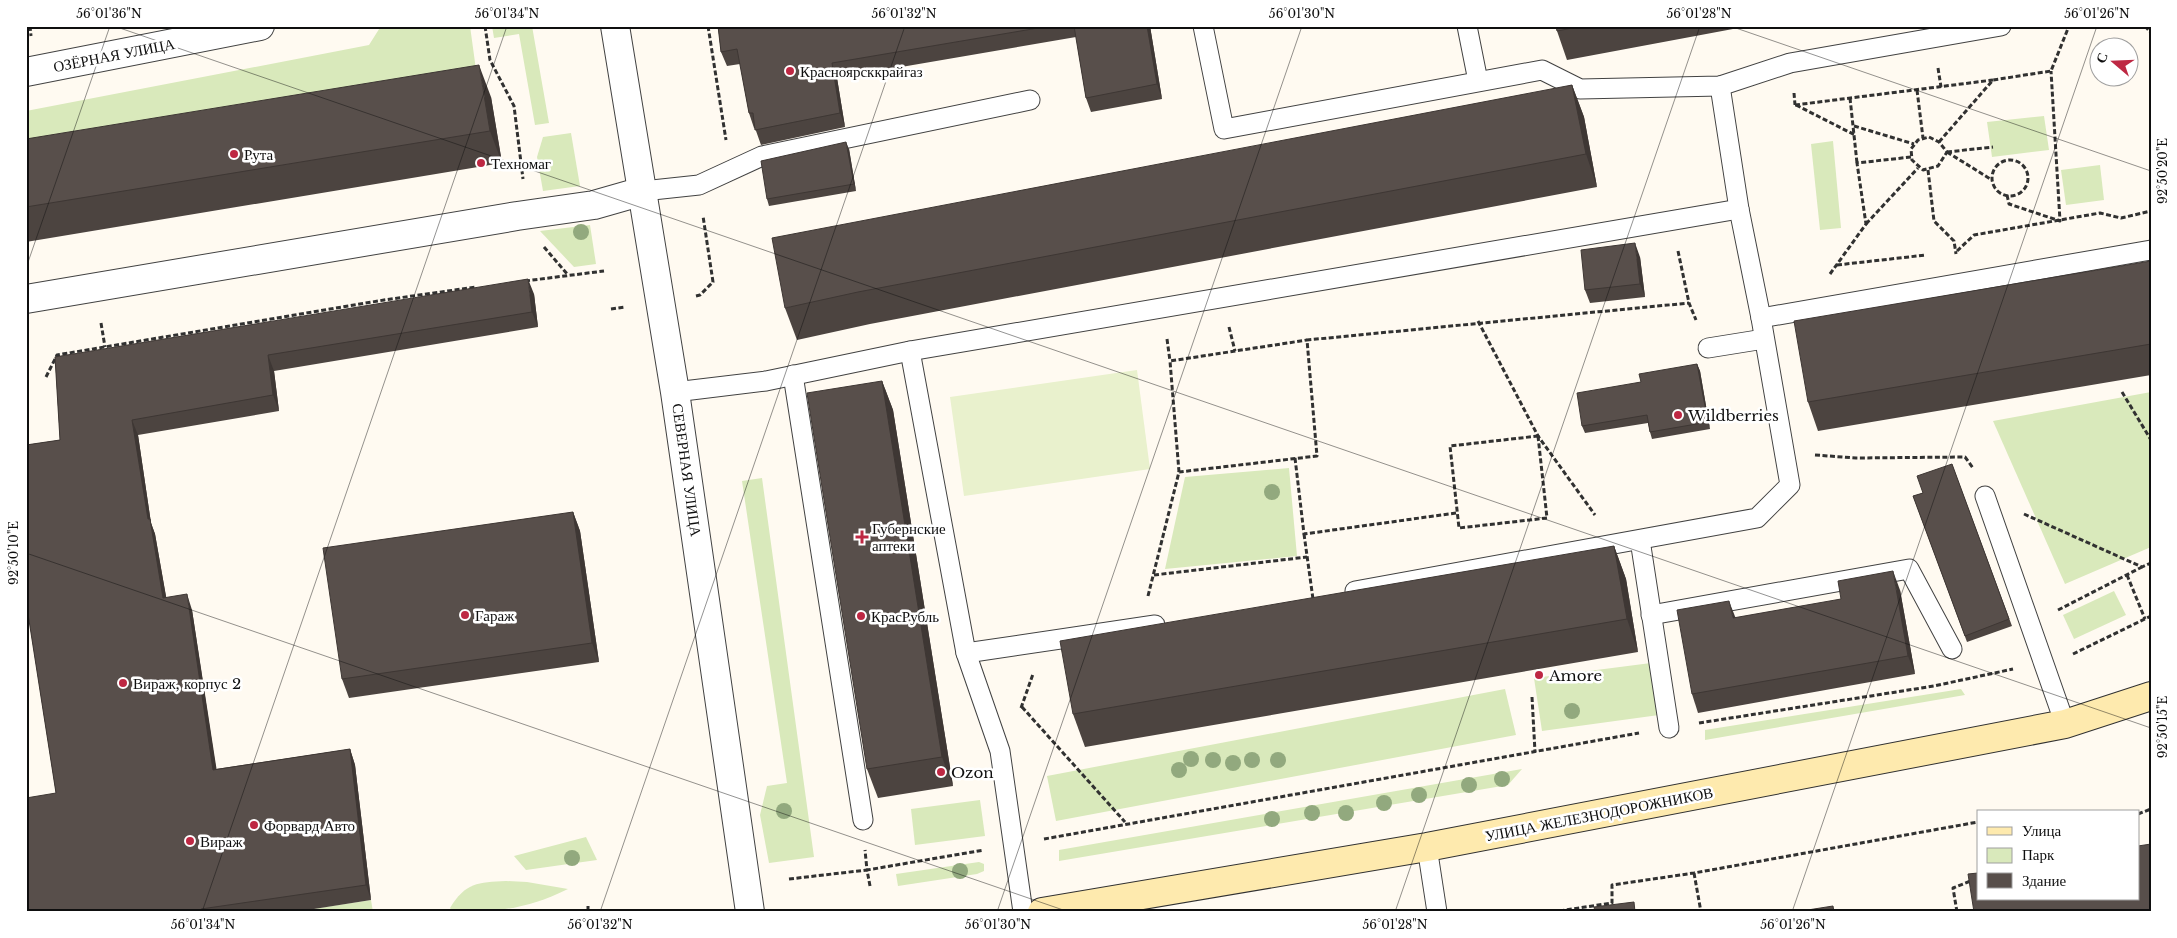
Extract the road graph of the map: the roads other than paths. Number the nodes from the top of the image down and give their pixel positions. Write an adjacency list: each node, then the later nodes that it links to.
1 (260, 26): 6 (street, ОЗЁРНАЯ УЛИЦА)
2 (615, 26): 10 (street, СЕВЕРНАЯ УЛИЦА)
3 (1202, 26): 7 (lane)
4 (1467, 26): 7 (lane)
5 (2001, 26): 8 (lane)
6 (26, 72)
7 (1478, 81): 8 (lane)
8 (1720, 86): 11 (lane)
9 (1030, 100): 10 (lane)
10 (643, 191): 13 (street); 19 (street, СЕВЕРНАЯ УЛИЦА)
11 (1739, 209): 14 (lane); 17 (lane)
12 (2151, 250): 14 (lane)
13 (26, 299)
14 (1761, 318): 15 (lane)
15 (1764, 338): 16 (lane); 21 (lane)
16 (1708, 348)
17 (910, 351): 18 (lane); 26 (lane)
18 (793, 376): 19 (lane); 30 (lane)
19 (675, 392): 32 (street, СЕВЕРНАЯ УЛИЦА)
20 (1985, 496): 28 (lane)
21 (1640, 540): 22 (lane); 23 (lane)
22 (1313, 599)
23 (1651, 615): 25 (lane); 29 (lane)
24 (1178, 621): 26 (lane)
25 (1952, 649)
26 (966, 653): 34 (lane)
27 (2151, 696): 28 (street, УЛИЦА ЖЕЛЕЗНОДОРОЖНИКОВ)
28 (2064, 724): 31 (street, УЛИЦА ЖЕЛЕЗНОДОРОЖНИКОВ)
29 (1669, 728)
30 (863, 820)
31 (1428, 847): 35 (street, УЛИЦА ЖЕЛЕЗНОДОРОЖНИКОВ); 36 (lane)
32 (747, 900): 33 (street, СЕВЕРНАЯ УЛИЦА)
33 (731, 912)
34 (1023, 912)
35 (1042, 912)
36 (1437, 912)

